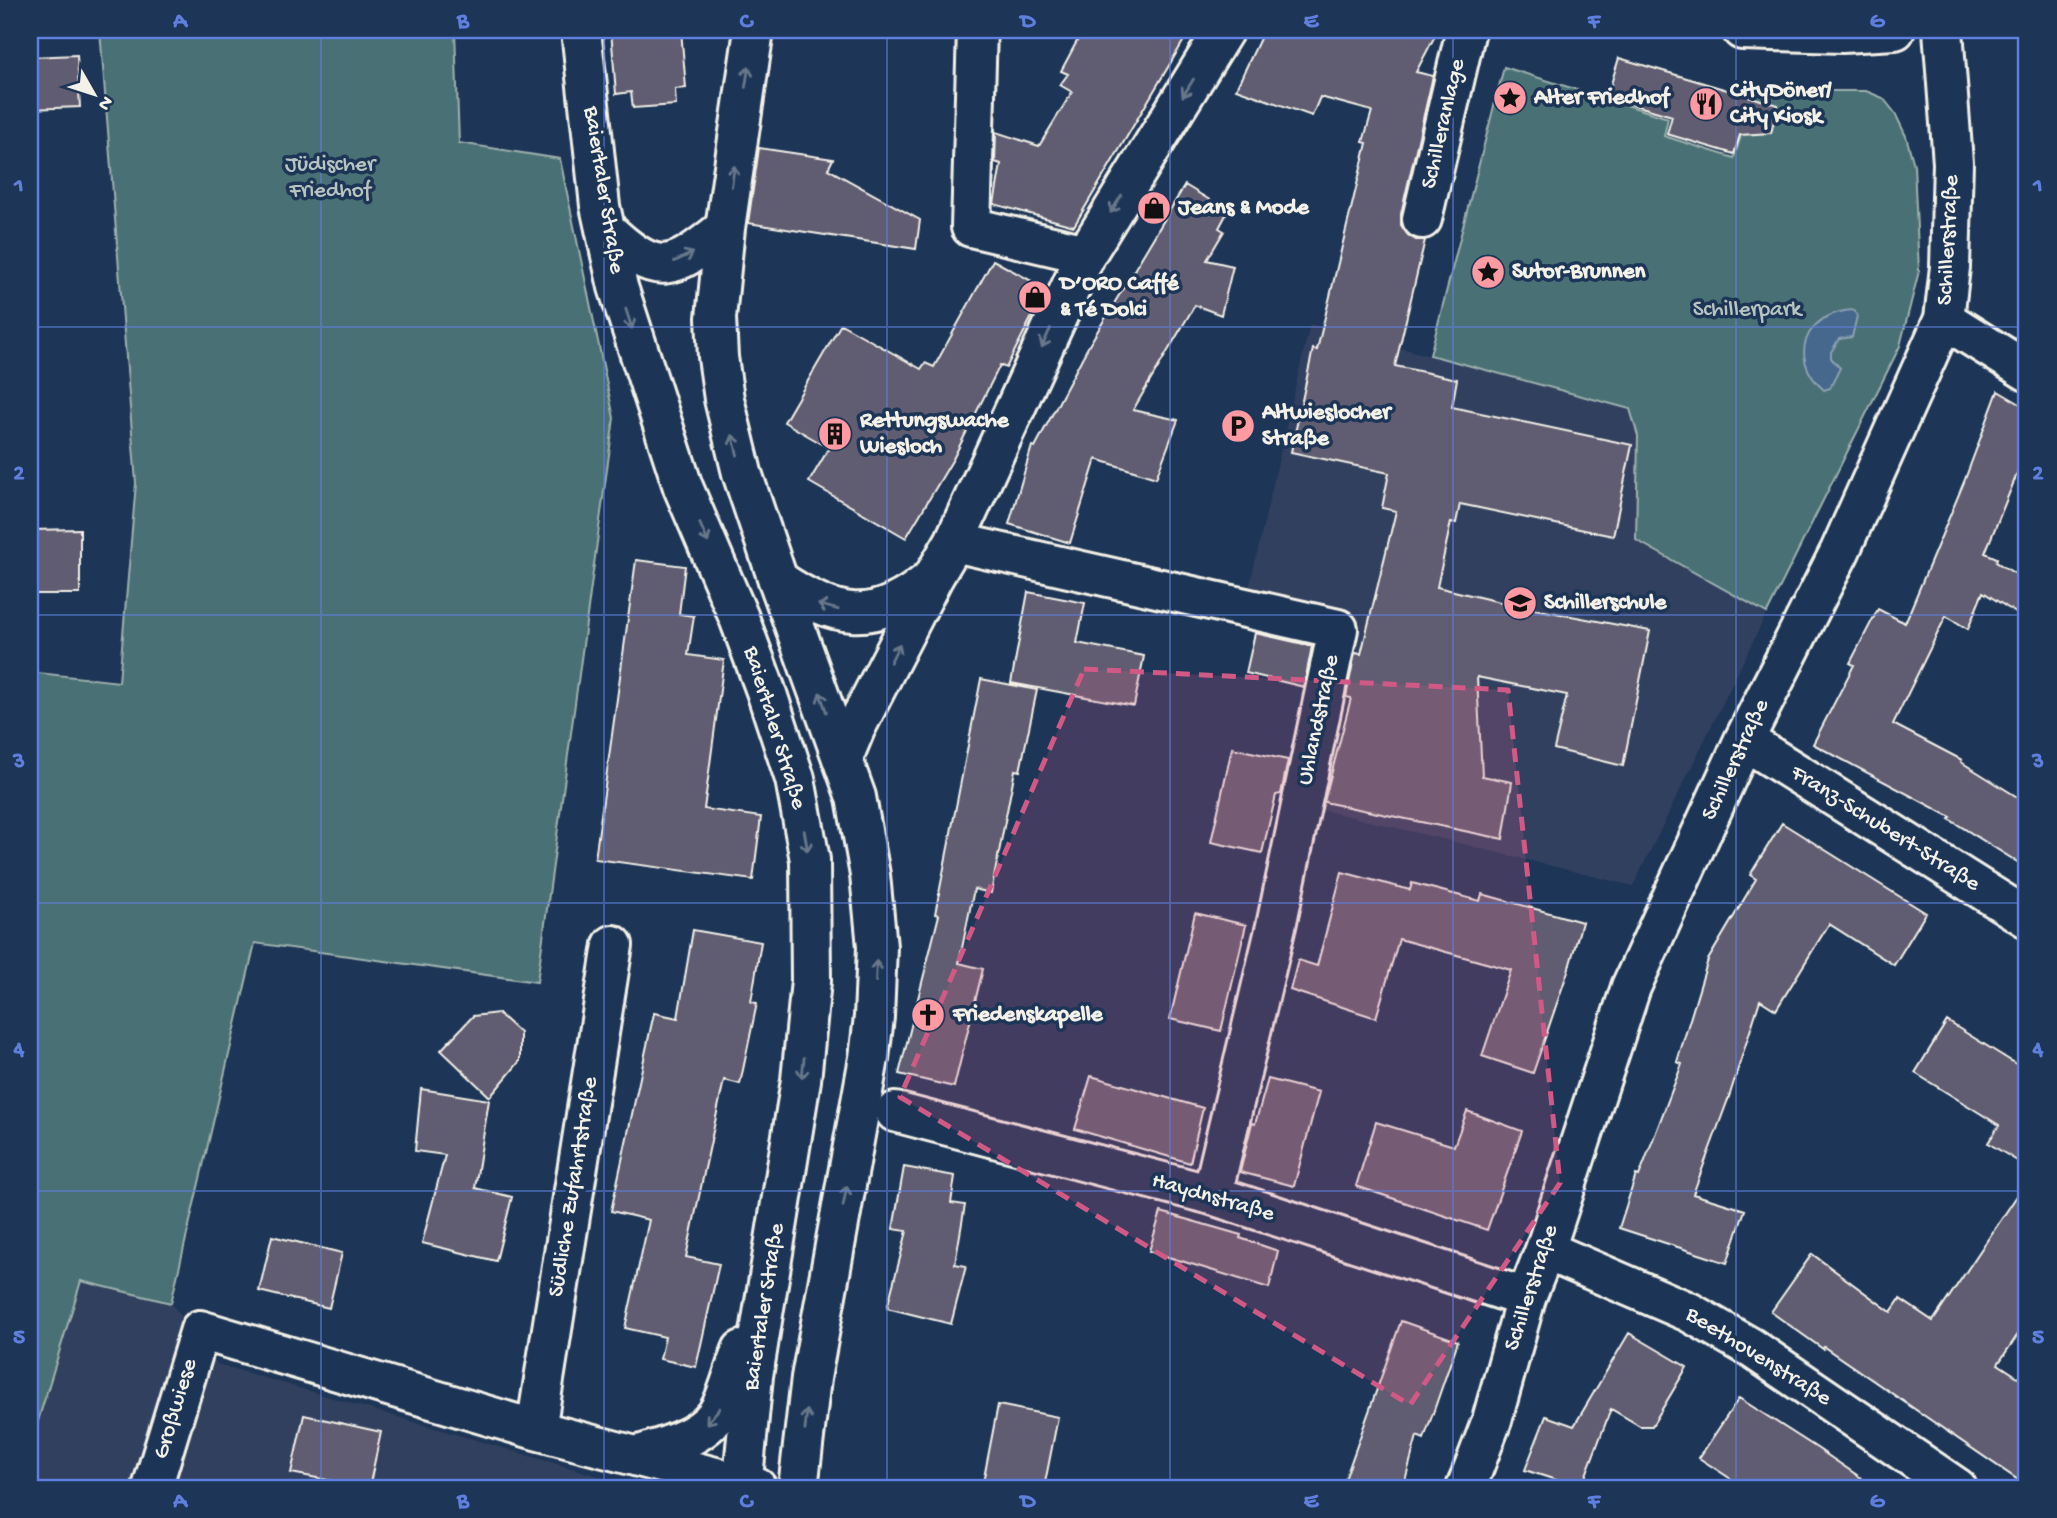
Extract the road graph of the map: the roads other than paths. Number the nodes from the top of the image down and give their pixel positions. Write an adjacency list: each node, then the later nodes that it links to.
1 (581, 30): 11 (street, Baiertaler Straße)
2 (754, 30): 10 (street, one-way to 2)
3 (977, 30): 12 (street)
4 (1224, 30): 12 (street, one-way to 12)
5 (1466, 30): 9 (street, Schilleranlage)
6 (1742, 30): 7 (street)
7 (1895, 30)
8 (1942, 30): 13 (street, Schillerstraße)
9 (1422, 219)
10 (725, 228): 11 (street, one-way to 10); 17 (street, one-way to 10)
11 (605, 229): 25 (street, Baiertaler Straße, one-way to 25)
12 (1086, 254): 15 (street, one-way to 15)
13 (1944, 319): 14 (street); 18 (street, Schillerstraße)
14 (2027, 372)
15 (954, 542): 16 (street); 23 (street, Uhlandstraße)
16 (934, 576): 17 (street, one-way to 17); 19 (street, one-way to 16)
17 (778, 580): 19 (street, one-way to 17)
18 (1744, 740): 20 (street, Franz-Schubert-Straße); 24 (street, Schillerstraße)
19 (843, 758): 31 (street, one-way to 19)
20 (2027, 918)
21 (613, 945): 27 (street, Südliche Zufahrtstraße)
22 (895, 1112): 23 (street, Haydnstraße)
23 (1212, 1195): 26 (street, Haydnstraße)
24 (1545, 1250): 26 (street, Schillerstraße); 33 (street, Beethovenstraße)
25 (768, 1287): 28 (street, one-way to 28); 29 (street, Baiertaler Straße)
26 (1526, 1298): 32 (street, Schillerstraße)
27 (536, 1430): 28 (street); 30 (street, Großwiese)
28 (637, 1456): 29 (street)
29 (747, 1487)
30 (152, 1488)
31 (798, 1488)
32 (1466, 1488)
33 (1957, 1488)

